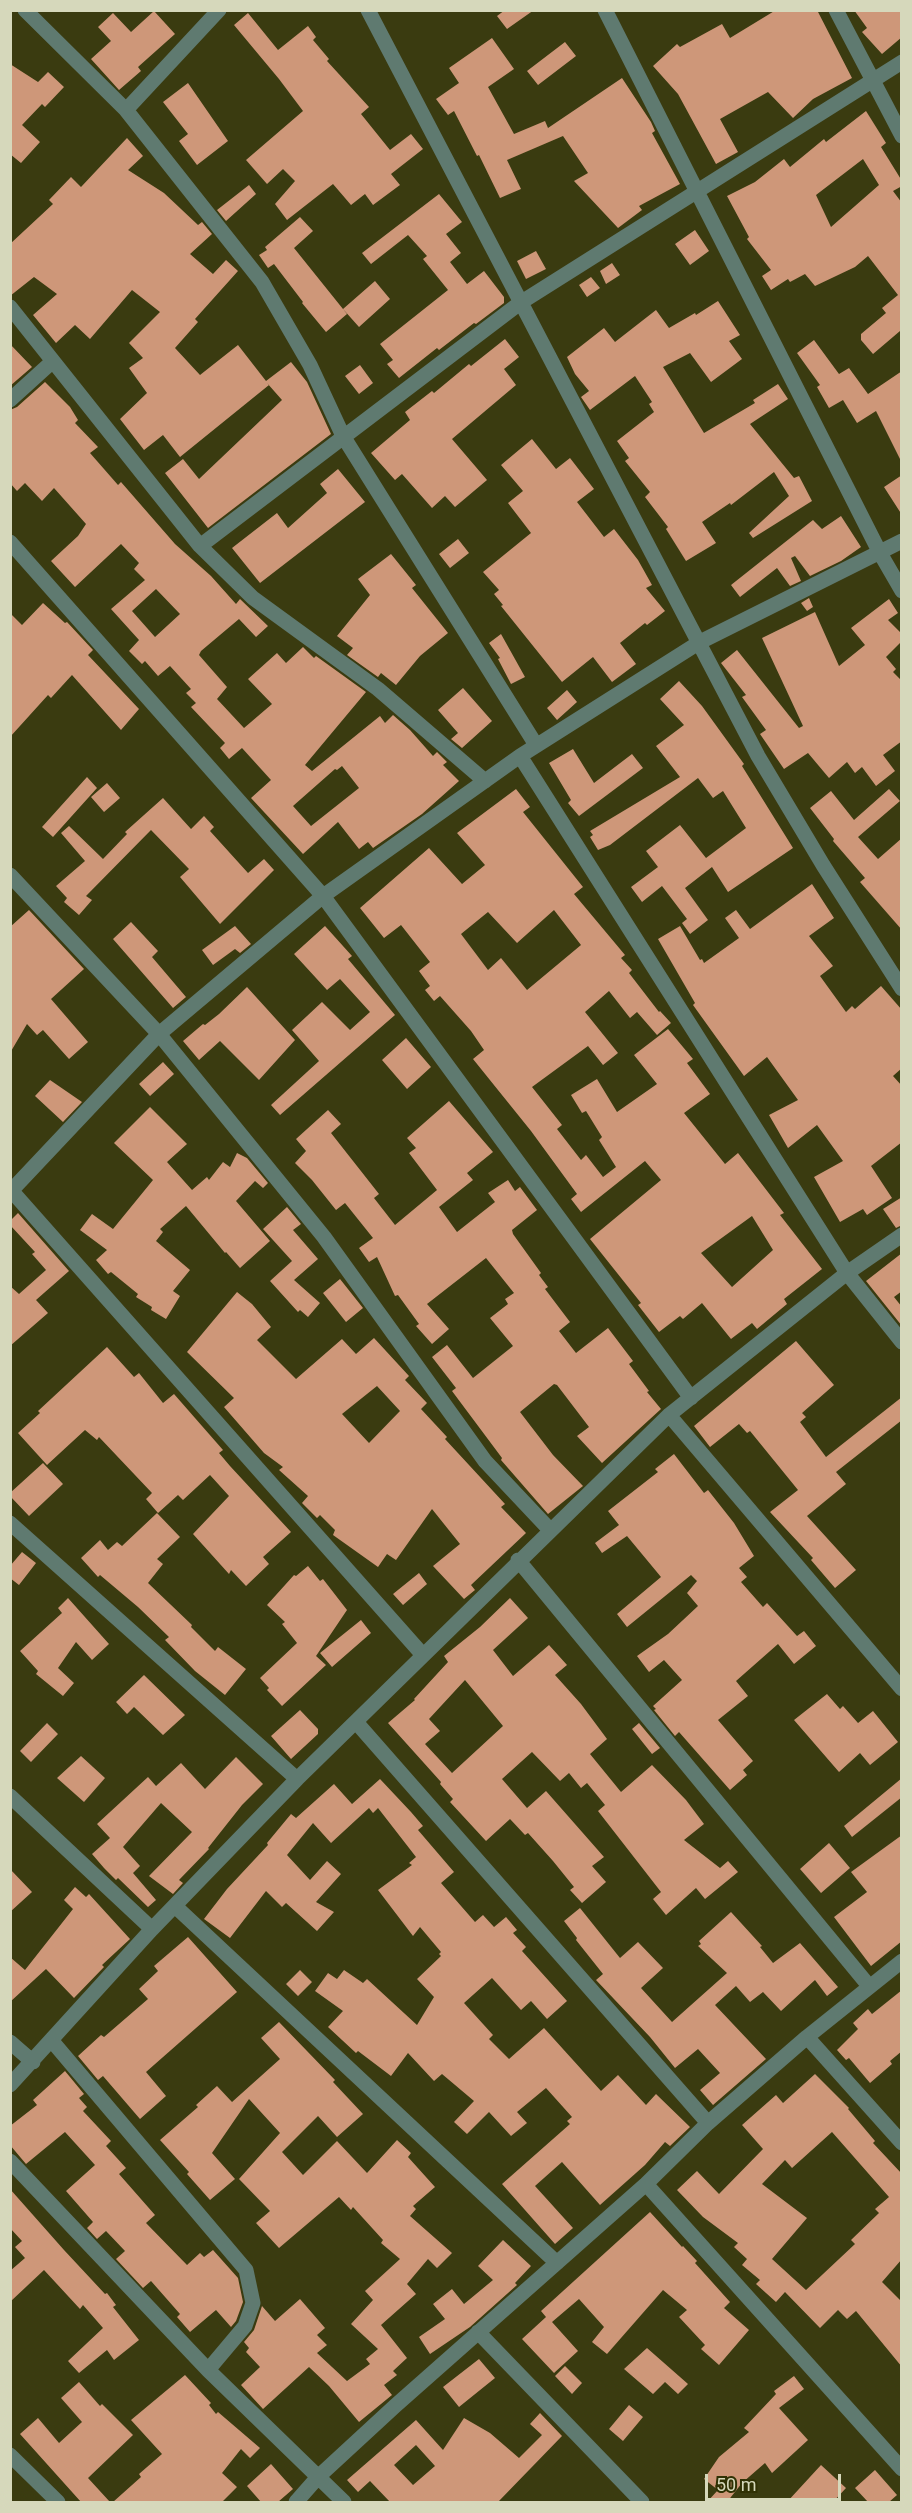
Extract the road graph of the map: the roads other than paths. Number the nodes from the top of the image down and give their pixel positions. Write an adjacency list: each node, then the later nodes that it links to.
1 (26, 10): 8 (street)
2 (219, 10): 8 (street)
3 (368, 10): 11 (street)
4 (605, 10): 10 (street)
5 (836, 10): 7 (street)
6 (902, 62): 7 (street)
7 (873, 81): 9 (street); 10 (street)
8 (126, 110): 15 (street)
9 (902, 136)
10 (696, 192): 11 (street); 19 (street)
11 (520, 303): 15 (street); 21 (street)
12 (10, 307): 13 (street)
13 (53, 361): 14 (street); 18 (street)
14 (10, 400)
15 (343, 436): 18 (street); 22 (street)
16 (902, 541): 19 (street)
17 (10, 542): 26 (street)
18 (200, 546): 24 (street)
19 (880, 553): 20 (street); 21 (street)
20 (902, 591)
21 (700, 642): 22 (street); 27 (street)
22 (536, 745): 23 (street)
23 (520, 756): 24 (street); 31 (street)
24 (485, 781): 26 (street)
25 (10, 874): 28 (street)
26 (323, 896): 28 (street); 33 (street)
27 (902, 989)
28 (159, 1034): 29 (street); 36 (street)
29 (11, 1191): 38 (street)
30 (902, 1235): 31 (street)
31 (847, 1273): 32 (street); 33 (street)
32 (902, 1342)
33 (692, 1398): 34 (street)
34 (669, 1415): 36 (street); 39 (street)
35 (10, 1523): 41 (street)
36 (550, 1530): 37 (street)
37 (518, 1560): 38 (street); 46 (street)
38 (422, 1654): 40 (street)
39 (902, 1689)
40 (356, 1722): 41 (street); 52 (street)
41 (297, 1779): 43 (street)
42 (10, 1796): 44 (street)
43 (176, 1907): 44 (street); 56 (street)
44 (152, 1929): 48 (street)
45 (902, 1961): 46 (street)
46 (869, 1986): 47 (street)
47 (807, 2037): 52 (street); 53 (street)
48 (52, 2041): 50 (street); 58 (street)
49 (10, 2042): 50 (street)
50 (33, 2062): 51 (street)
51 (10, 2085)
52 (708, 2123): 55 (street)
53 (902, 2143)
54 (10, 2161): 58 (street)
55 (646, 2184): 56 (street); 60 (street)
56 (557, 2263): 57 (street)
57 (478, 2332): 61 (street); 65 (street)
58 (208, 2370): 61 (street)
59 (10, 2455): 62 (street)
60 (902, 2469)
61 (318, 2477): 63 (street); 64 (street)
62 (58, 2502)
63 (296, 2502)
64 (344, 2502)
65 (642, 2502)

